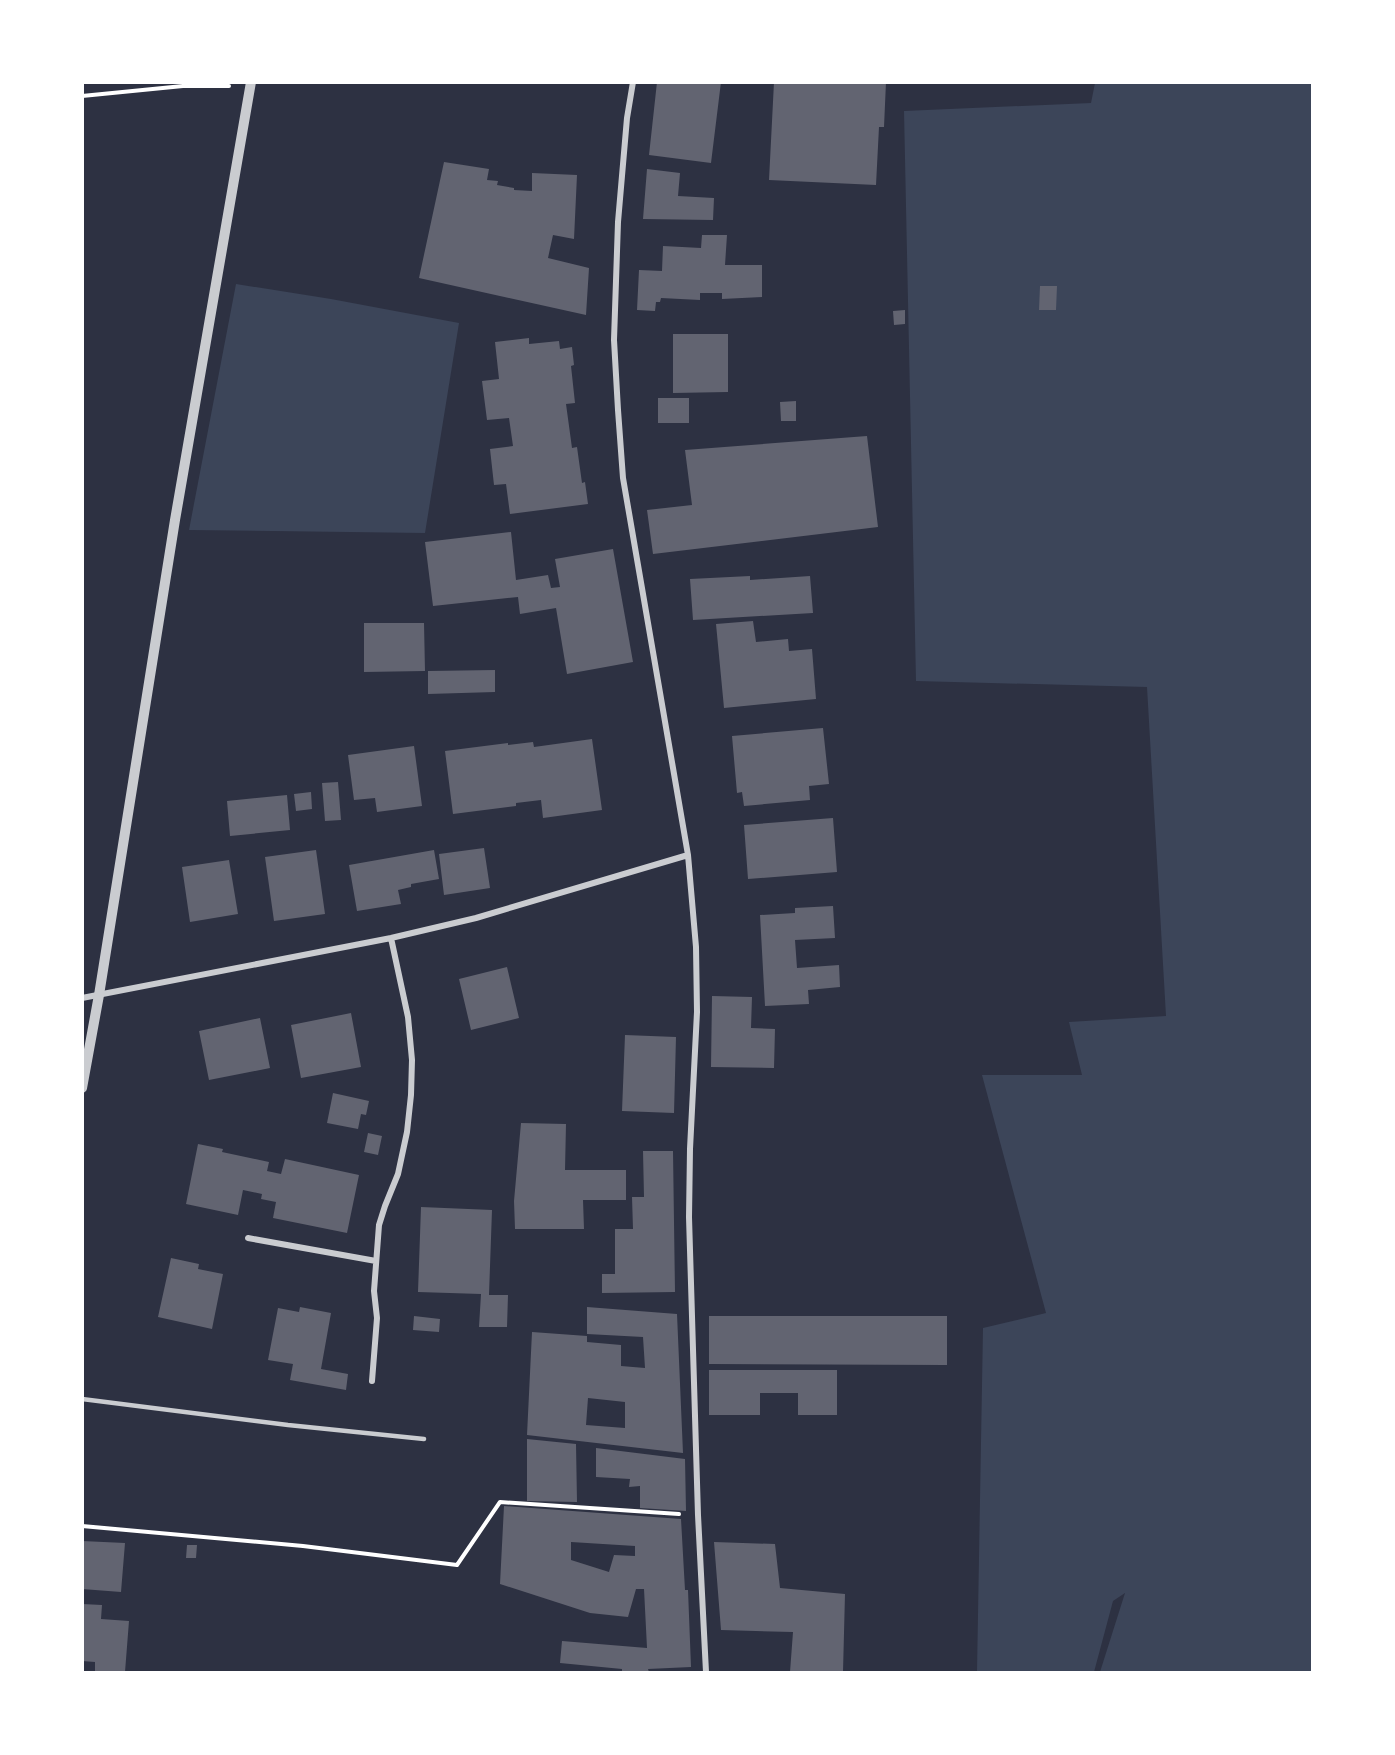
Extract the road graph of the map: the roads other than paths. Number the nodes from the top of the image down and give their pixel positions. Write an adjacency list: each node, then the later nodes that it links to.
1 (633, 82): 3 (street)
2 (251, 84): 5 (street)
3 (688, 855): 4 (street); 13 (street)
4 (391, 939): 5 (street); 9 (street)
5 (99, 994): 6 (street); 7 (street)
6 (82, 998)
7 (82, 1088)
8 (248, 1238): 9 (street)
9 (376, 1261): 10 (street)
10 (372, 1381)
11 (82, 1400): 12 (lane)
12 (424, 1439)
13 (706, 1672)

